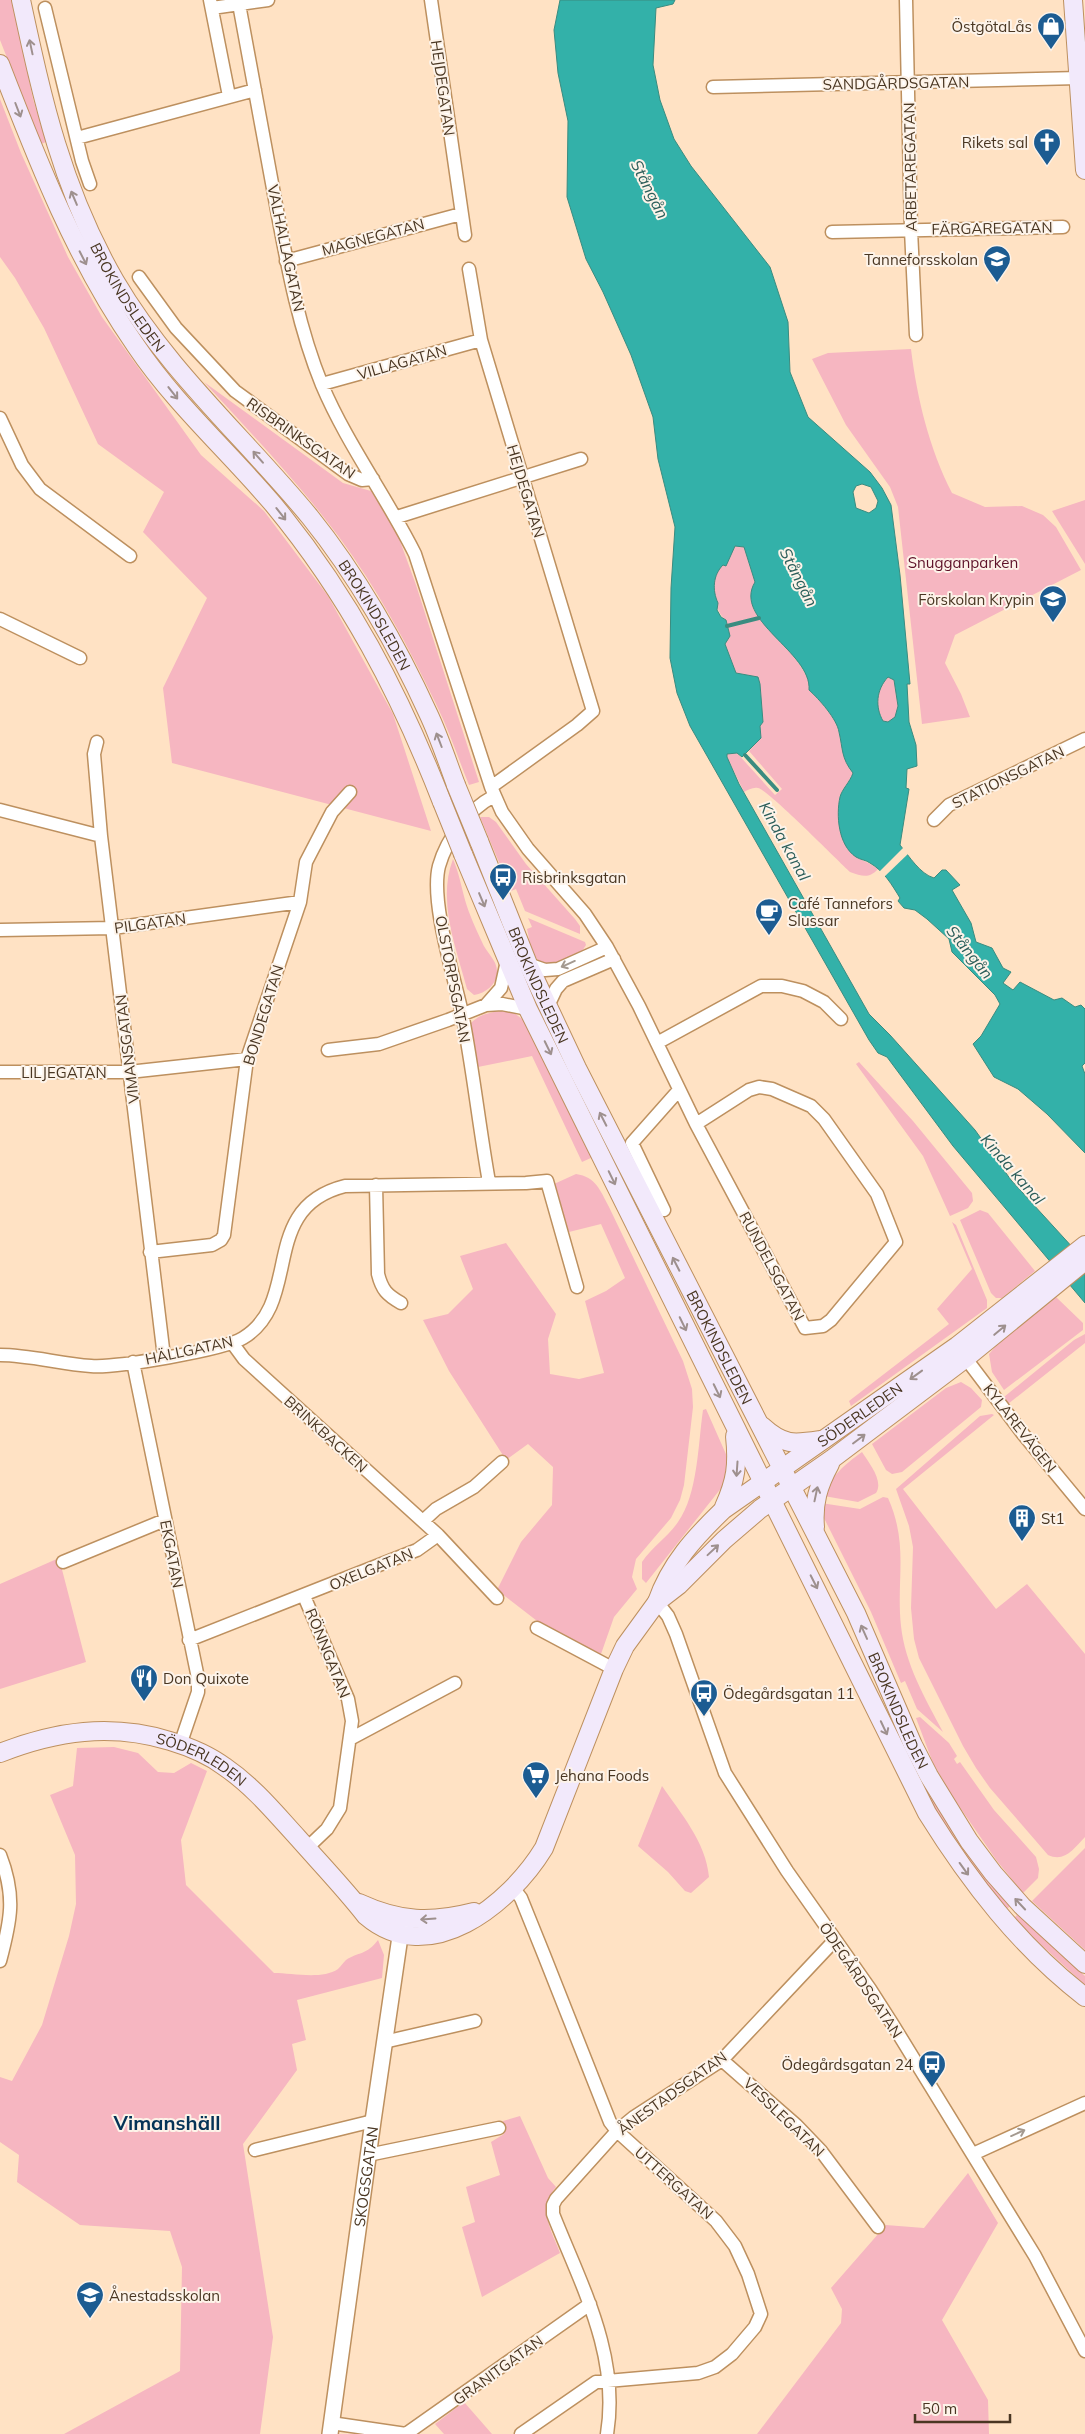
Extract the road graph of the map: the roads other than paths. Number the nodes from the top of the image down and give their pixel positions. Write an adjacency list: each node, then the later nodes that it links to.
1 (21, 0): 51 (main road, BROKINDSLEDEN, one-way to 1, bridge)
2 (268, 0): 7 (street)
3 (430, 0): 18 (street, HEJDEGATAN)
4 (906, 0): 11 (street, ARBETAREGATAN)
5 (1073, 0): 10 (main road)
6 (211, 4): 7 (street); 14 (street)
7 (240, 4): 13 (street, VALHALLAGATAN)
8 (45, 8): 15 (street)
9 (0, 64): 50 (main road, BROKINDSLEDEN, one-way to 50, bridge)
10 (1079, 78): 11 (street, SANDGÅRDSGATAN); 16 (main road)
11 (909, 83): 12 (street, SANDGÅRDSGATAN); 20 (street, ARBETAREGATAN)
12 (713, 87)
13 (255, 90): 14 (street); 23 (street, VALHALLAGATAN)
14 (229, 96): 15 (street)
15 (77, 138): 17 (street)
16 (1085, 170)
17 (90, 184)
18 (461, 214): 22 (street, HEJDEGATAN); 23 (street, MAGNEGATAN)
19 (1063, 227): 20 (street, FÄRGAREGATAN)
20 (911, 230): 21 (street, FÄRGAREGATAN); 26 (street, ARBETAREGATAN)
21 (832, 232)
22 (465, 235)
23 (286, 261): 28 (street, VALHALLAGATAN)
24 (470, 269): 27 (street, HEJDEGATAN)
25 (139, 277): 32 (street, RISBRINKSGATAN)
26 (916, 335)
27 (481, 340): 28 (street, VILLAGATAN); 31 (street, HEJDEGATAN)
28 (322, 384): 32 (street, VALHALLAGATAN)
29 (0, 418): 34 (street)
30 (581, 459): 31 (street)
31 (522, 477): 33 (street); 37 (street, HEJDEGATAN)
32 (373, 479): 33 (street, RISBRINKSGATAN)
33 (397, 517): 40 (street, RISBRINKSGATAN)
34 (130, 556)
35 (0, 619): 36 (street)
36 (80, 658)
37 (593, 711): 40 (street, OLSTORPSGATAN)
38 (1085, 739): 43 (street, STATIONSGATAN)
39 (97, 742): 44 (street, VIMANSGATAN)
40 (492, 791): 48 (street, RISBRINKSGATAN); 55 (street, OLSTORPSGATAN)
41 (350, 792): 45 (street, BONDEGATAN)
42 (0, 810): 44 (street)
43 (934, 820)
44 (101, 836): 46 (street, VIMANSGATAN)
45 (300, 902): 46 (street, PILGATAN); 59 (street, BONDEGATAN)
46 (113, 928): 47 (street, PILGATAN); 61 (street, VIMANSGATAN)
47 (0, 930)
48 (607, 947): 49 (street, RISBRINKSGATAN); 51 (street, one-way to 51)
49 (614, 959): 53 (street); 57 (street, RISBRINKSGATAN)
50 (507, 961): 52 (street); 54 (main road, BROKINDSLEDEN)
51 (528, 964): 53 (main road, BROKINDSLEDEN)
52 (486, 1005): 54 (street); 55 (street)
53 (548, 1006): 78 (main road, BROKINDSLEDEN, one-way to 53)
54 (528, 1009): 79 (main road, BROKINDSLEDEN, one-way to 79)
55 (462, 1015): 58 (street); 64 (street, OLSTORPSGATAN)
56 (841, 1019): 57 (street)
57 (657, 1044): 62 (street, RISBRINKSGATAN)
58 (328, 1050)
59 (247, 1059): 61 (street, LILJEGATAN); 68 (street, BONDEGATAN)
60 (0, 1072): 61 (street, LILJEGATAN)
61 (129, 1072): 68 (street, VIMANSGATAN)
62 (679, 1090): 63 (street, RUNDELSGATAN); 66 (street)
63 (696, 1124): 63 (street, RUNDELSGATAN)
64 (489, 1182): 65 (street, HÄLLGATAN); 70 (street, HÄLLGATAN)
65 (376, 1185): 72 (street); 73 (street, HÄLLGATAN)
66 (664, 1210)
67 (1085, 1244): 71 (main road, SÖDERLEDEN)
68 (150, 1252): 76 (street, VIMANSGATAN)
69 (1085, 1261): 71 (main road, SÖDERLEDEN)
70 (577, 1287)
71 (1030, 1297): 74 (main road, SÖDERLEDEN)
72 (401, 1303)
73 (233, 1344): 76 (street, HÄLLGATAN); 90 (street, BRINKBACKEN)
74 (961, 1352): 80 (main road, SÖDERLEDEN, one-way to 80); 81 (main road, SÖDERLEDEN, one-way to 74); 87 (street, KYLAREVÄGEN)
75 (0, 1355): 77 (street, HÄLLGATAN)
76 (164, 1356): 77 (street, HÄLLGATAN)
77 (133, 1362): 89 (street, EKGATAN)
78 (759, 1423): 80 (main road); 83 (main road, BROKINDSLEDEN)
79 (734, 1425): 84 (main road, BROKINDSLEDEN); 88 (main road, one-way to 88)
80 (826, 1439): 83 (main road, SÖDERLEDEN)
81 (832, 1459): 85 (main road, SÖDERLEDEN); 91 (main road, one-way to 81)
82 (502, 1462): 90 (street)
83 (782, 1469): 84 (main road, SÖDERLEDEN); 85 (main road, BROKINDSLEDEN)
84 (762, 1481): 86 (main road, BROKINDSLEDEN); 88 (main road, SÖDERLEDEN)
85 (792, 1488): 86 (main road, SÖDERLEDEN); 91 (main road, BROKINDSLEDEN)
86 (773, 1501): 96 (main road, SÖDERLEDEN, one-way to 86); 111 (main road, BROKINDSLEDEN, one-way to 111)
87 (1085, 1509)
88 (723, 1510): 96 (main road, SÖDERLEDEN)
89 (165, 1520): 93 (street); 98 (street, EKGATAN)
90 (423, 1521): 92 (street, BRINKBACKEN)
91 (816, 1533): 110 (main road, BROKINDSLEDEN, one-way to 91)
92 (438, 1535): 94 (street, OXELGATAN); 95 (street, BRINKBACKEN)
93 (63, 1562)
94 (304, 1596): 98 (street, OXELGATAN); 101 (street, RÖNNGATAN)
95 (497, 1598)
96 (657, 1602): 99 (main road, SÖDERLEDEN); 108 (street, ÖDEGÅRDSGATAN)
97 (537, 1628): 99 (street)
98 (189, 1640): 102 (street, EKGATAN)
99 (614, 1670): 106 (main road, SÖDERLEDEN)
100 (455, 1683): 101 (street)
101 (350, 1739): 104 (street, RÖNNGATAN)
102 (180, 1745): 103 (main road, SÖDERLEDEN); 104 (main road, SÖDERLEDEN)
103 (0, 1754)
104 (307, 1848): 107 (main road, SÖDERLEDEN)
105 (0, 1855): 109 (street)
106 (514, 1889): 107 (main road, SÖDERLEDEN); 118 (street, UTTERGATAN)
107 (402, 1927): 113 (street, SKOGSGATAN)
108 (834, 1940): 114 (street, ÅNESTADSGATAN); 120 (street, ÖDEGÅRDSGATAN)
109 (0, 1961)
110 (1085, 1964)
111 (1085, 1997)
112 (475, 2021): 113 (street)
113 (384, 2042): 116 (street, SKOGSGATAN)
114 (722, 2060): 118 (street, ÅNESTADSGATAN); 122 (street, VESSLEGATAN)
115 (1085, 2103): 120 (street, one-way to 115)
116 (372, 2121): 119 (street); 121 (street, SKOGSGATAN)
117 (499, 2128): 121 (street)
118 (617, 2131): 123 (street, ÅNESTADSGATAN); 125 (street, UTTERGATAN)
119 (255, 2150)
120 (973, 2154): 124 (street, ÖDEGÅRDSGATAN)
121 (368, 2155): 126 (street, SKOGSGATAN)
122 (878, 2226)
123 (590, 2304): 125 (street, ÅNESTADSGATAN); 127 (street, GRANITGATAN)
124 (1085, 2351)
125 (608, 2380): 128 (street, UTTERGATAN); 129 (street, ÅNESTADSGATAN)
126 (331, 2429): 127 (street, GRANITGATAN)
127 (406, 2434)
128 (521, 2434)
129 (607, 2434)

